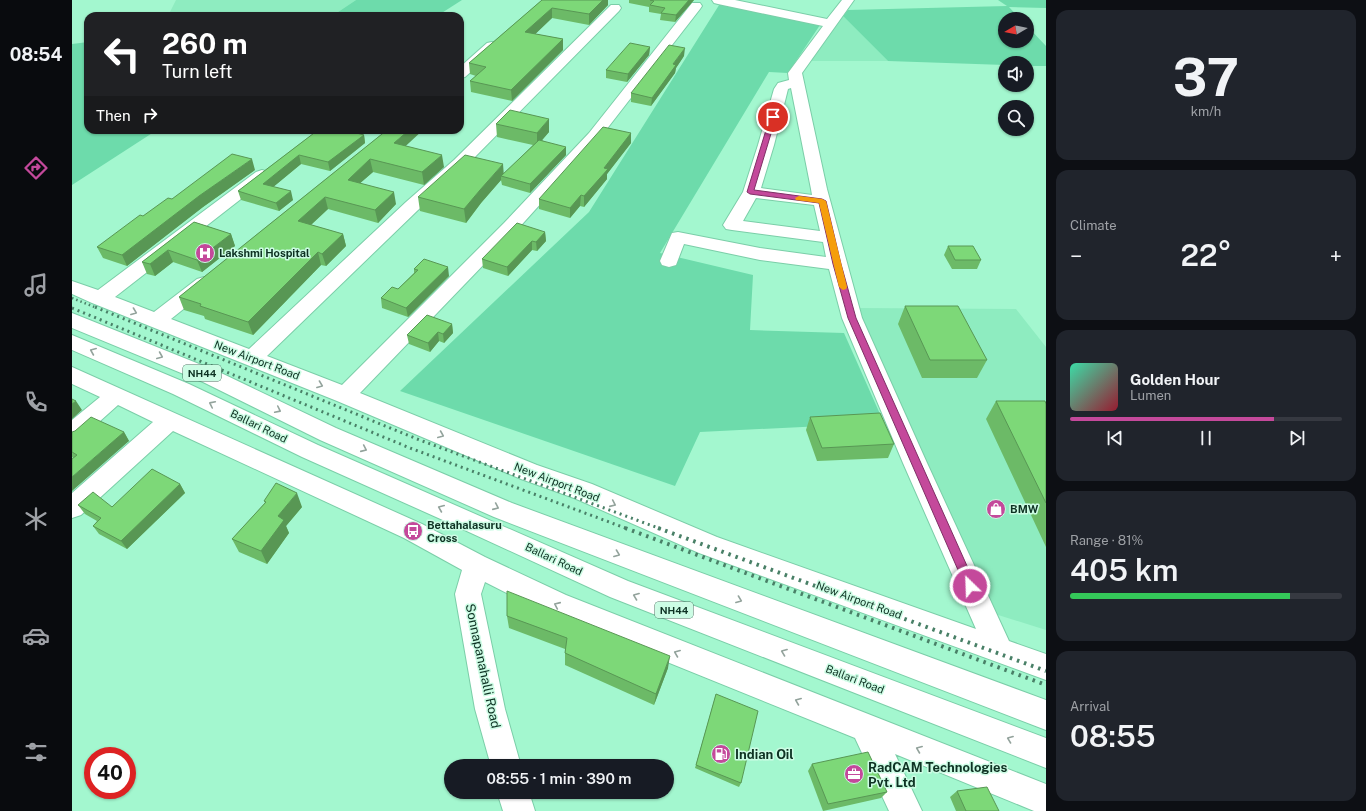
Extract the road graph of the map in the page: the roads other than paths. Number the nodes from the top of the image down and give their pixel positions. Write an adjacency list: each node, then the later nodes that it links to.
1 (718, 0): 5 (main road)
2 (848, 0): 5 (main road)
3 (696, 6): 24 (main road)
4 (615, 8): 21 (main road)
5 (831, 24): 8 (main road)
6 (500, 39): 7 (main road)
7 (464, 70)
8 (797, 82): 10 (main road); 11 (main road)
9 (277, 164): 17 (main road)
10 (750, 192): 11 (main road); 12 (main road)
11 (822, 201): 12 (main road)
12 (832, 238): 14 (main road)
13 (670, 261): 14 (main road)
14 (837, 264): 30 (main road)
15 (219, 271): 19 (main road)
16 (72, 287): 17 (main road, New Airport Road)
17 (99, 299): 19 (main road, New Airport Road, one-way to 19)
18 (72, 320): 27 (main road, Ballari Road / NH44, one-way to 27)
19 (156, 321): 21 (main road, New Airport Road)
20 (72, 342): 27 (main road, Ballari Road / NH44, one-way to 20)
21 (252, 358): 24 (main road, New Airport Road, one-way to 24)
22 (72, 375): 23 (main road)
23 (116, 395): 25 (main road); 26 (main road)
24 (345, 395): 30 (main road, New Airport Road, one-way to 30)
25 (170, 420): 28 (main road); 29 (main road)
26 (72, 433)
27 (319, 442): 32 (main road, Ballari Road / NH44, one-way to 32); 34 (main road, Ballari Road / NH44, one-way to 27)
28 (72, 508)
29 (476, 565): 33 (main road, one-way to 29); 35 (main road, Sonnapanahalli Road)
30 (1000, 651): 31 (main road, New Airport Road)
31 (1046, 667)
32 (1046, 715)
33 (866, 728): 37 (main road, one-way to 33); 39 (main road)
34 (1046, 752)
35 (504, 759)
36 (515, 799): 38 (main road)
37 (1046, 800)
38 (519, 811)
39 (906, 811)

